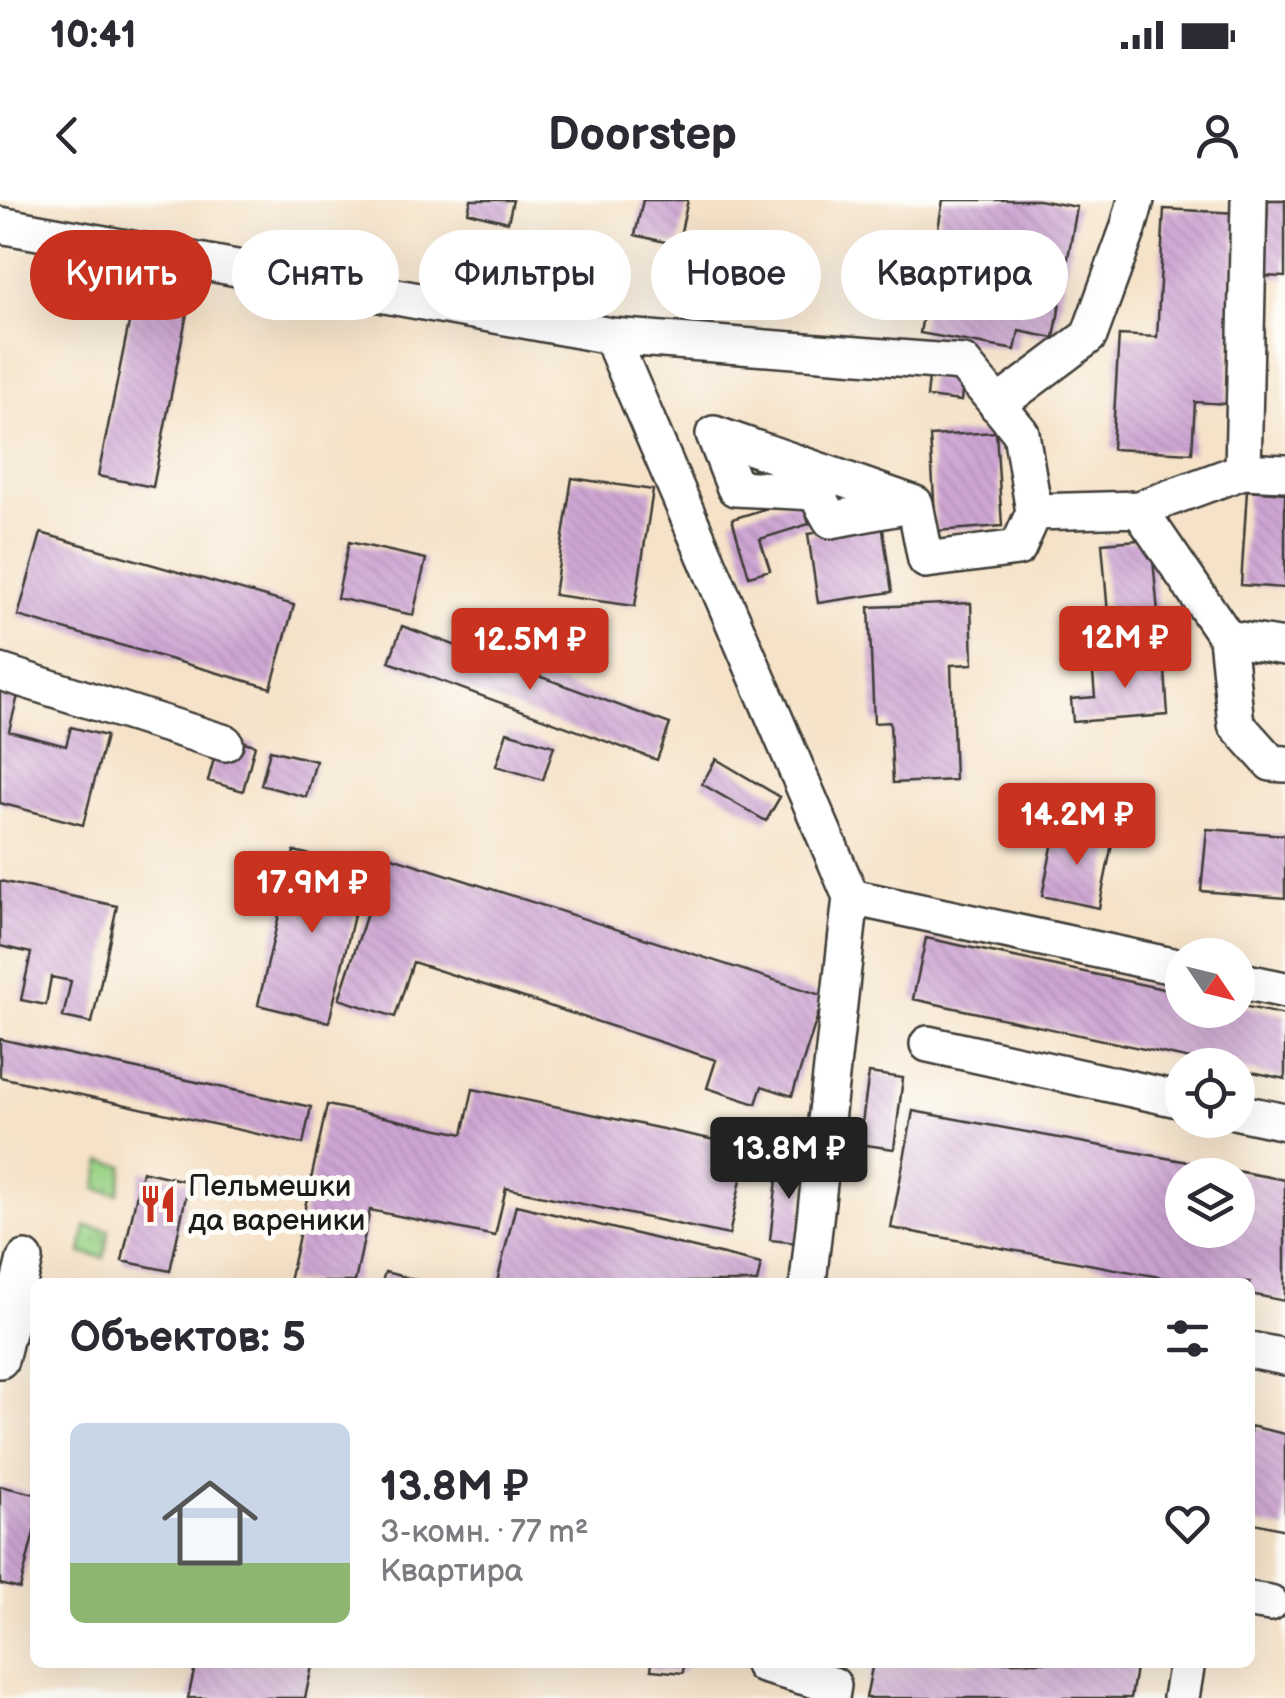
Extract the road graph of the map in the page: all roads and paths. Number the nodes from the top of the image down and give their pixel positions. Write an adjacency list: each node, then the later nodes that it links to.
1 (1136, 200): 5 (street)
2 (1249, 200): 6 (street)
3 (0, 225): 4 (street)
4 (611, 336): 5 (street); 16 (street)
5 (998, 405): 10 (street)
6 (1243, 471): 7 (street); 9 (street)
7 (1285, 473)
8 (916, 504): 8 (street); 10 (street)
9 (1138, 509): 10 (street); 11 (street)
10 (1034, 512)
11 (1228, 638): 12 (street); 15 (street)
12 (1285, 647)
13 (0, 672): 14 (street)
14 (224, 743)
15 (1285, 764)
16 (851, 897): 17 (street); 25 (street)
17 (1165, 964)
18 (1255, 984): 19 (street)
19 (1285, 990)
20 (928, 1044): 21 (street)
21 (1165, 1096)
22 (1255, 1116): 23 (street)
23 (1285, 1122)
24 (25, 1259): 28 (street)
25 (808, 1278)
26 (1255, 1351): 27 (street)
27 (1285, 1357)
28 (0, 1360)
29 (774, 1668): 31 (street)
30 (1186, 1668): 32 (street)
31 (831, 1698)
32 (1181, 1698)

